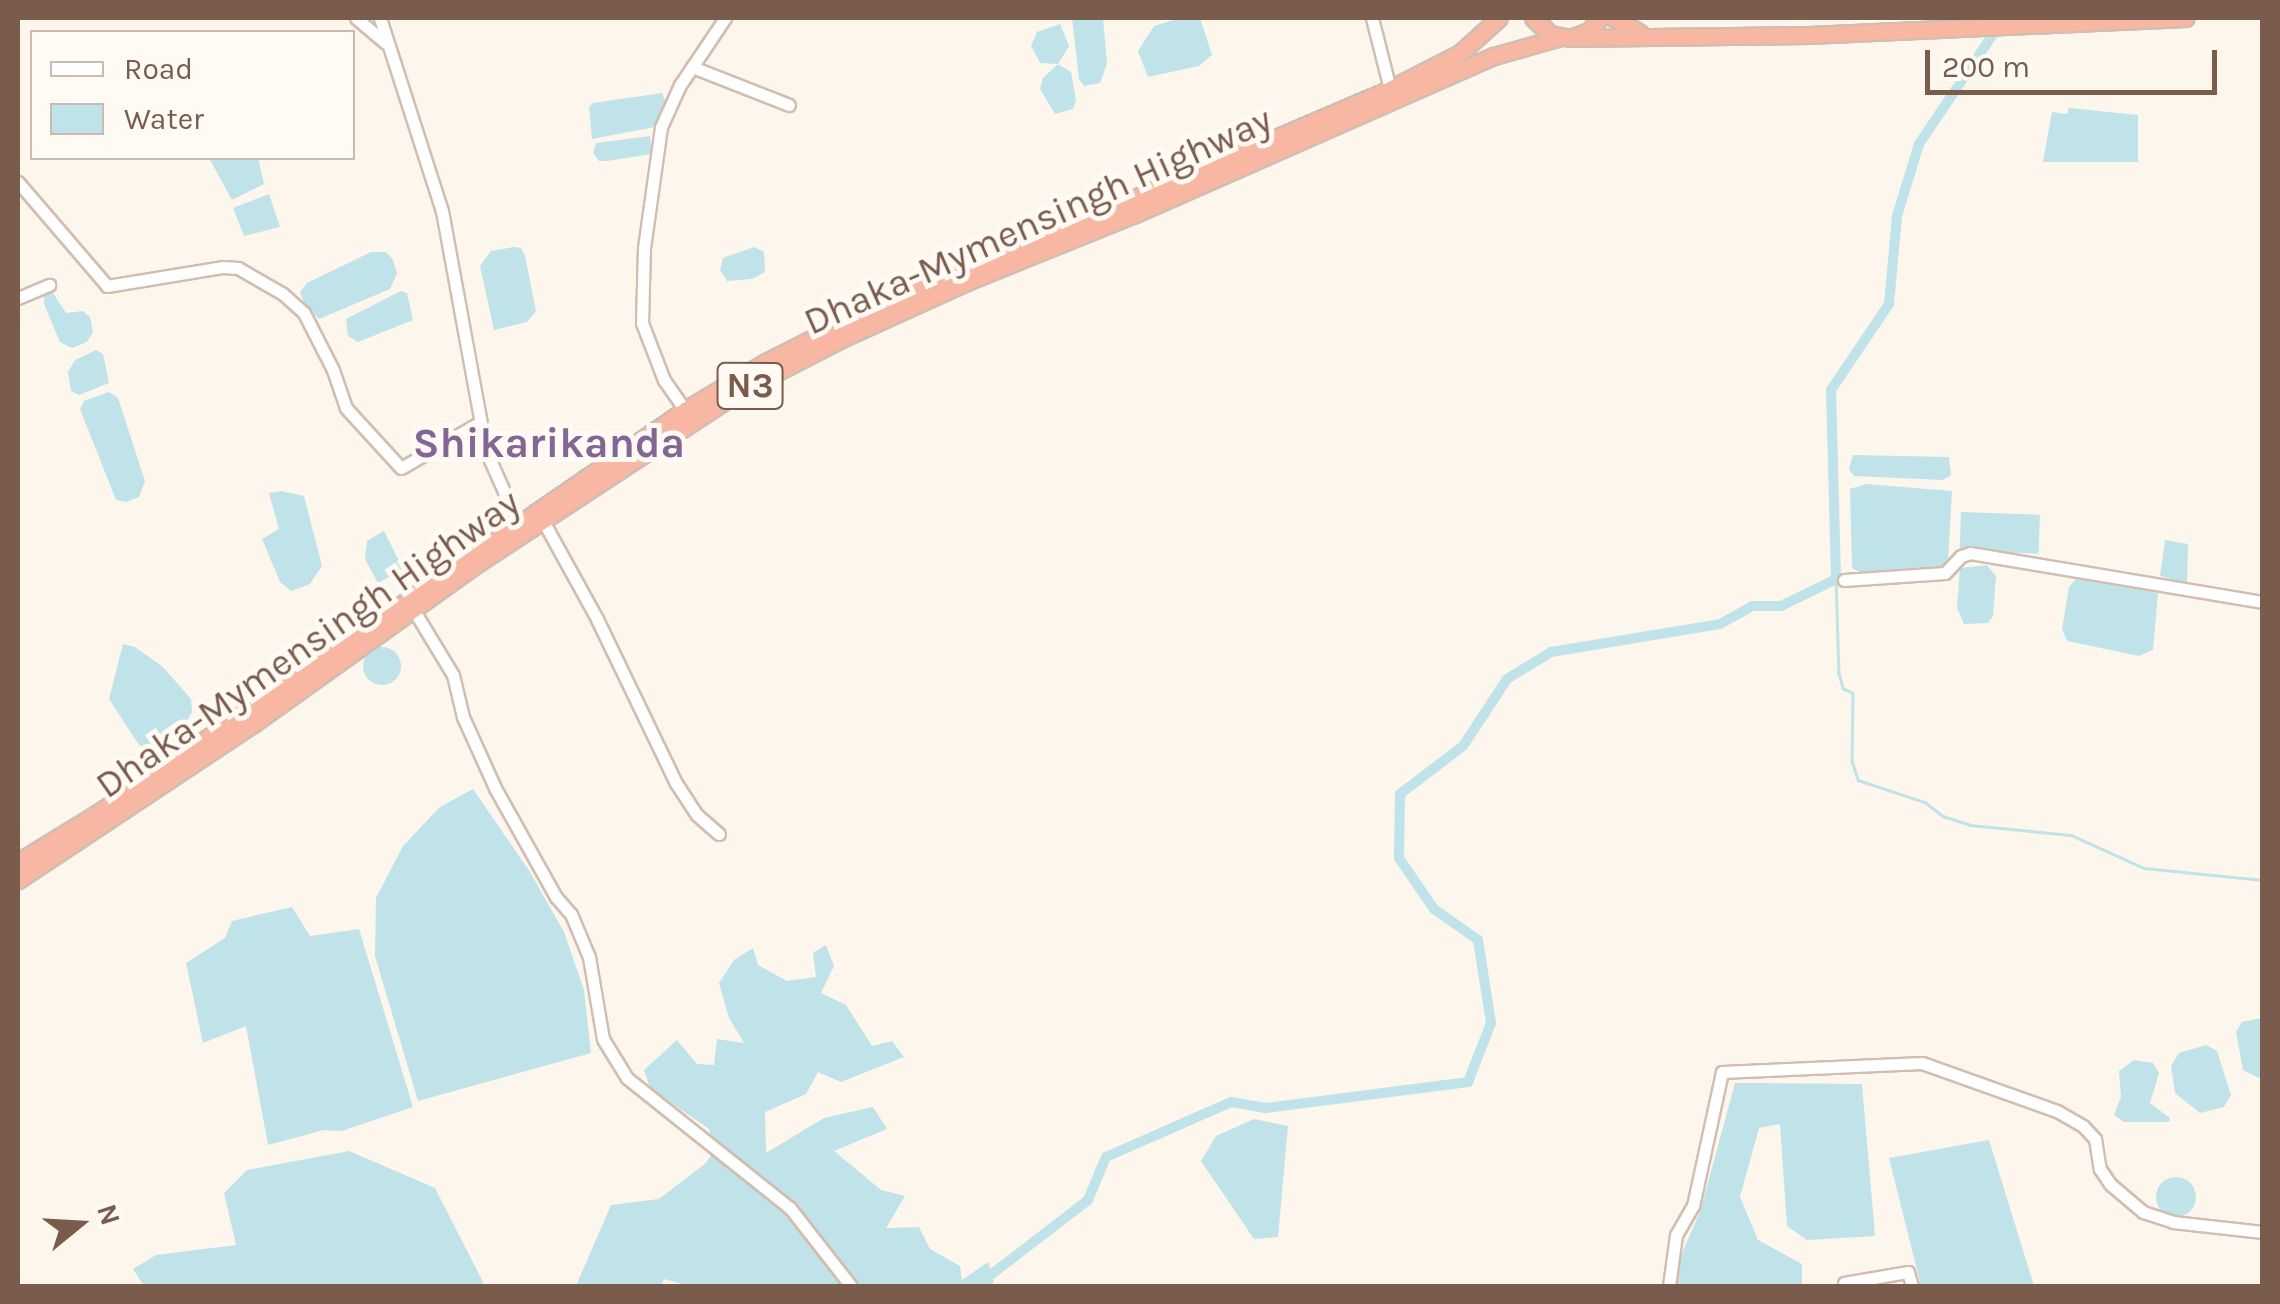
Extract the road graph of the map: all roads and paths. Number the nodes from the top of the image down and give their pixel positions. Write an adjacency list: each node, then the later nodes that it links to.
1 (356, 18): 12 (street)
2 (380, 18): 12 (street)
3 (725, 18): 13 (street)
4 (1372, 18): 14 (street)
5 (1499, 18): 14 (highway, Dhaka-Mymensingh Highway / N3)
6 (1533, 18): 11 (highway)
7 (1600, 18): 11 (highway, N3)
8 (1614, 18): 10 (highway, N3)
9 (2186, 18): 10 (highway, N3)
10 (1657, 37): 11 (highway, N3)
11 (1566, 38): 21 (highway, Dhaka-Mymensingh Highway / N3)
12 (385, 42): 20 (street)
13 (692, 67): 15 (street); 19 (street)
14 (1390, 89): 19 (highway, Dhaka-Mymensingh Highway / N3)
15 (788, 105)
16 (18, 182): 20 (street)
17 (49, 285): 18 (street)
18 (18, 298)
19 (686, 410): 22 (highway, Dhaka-Mymensingh Highway / N3)
20 (479, 423): 22 (street)
21 (543, 521): 25 (highway, Dhaka-Mymensingh Highway / N3); 26 (street)
22 (518, 523): 25 (highway, Dhaka-Mymensingh Highway / N3)
23 (1844, 580): 24 (street)
24 (2262, 602)
25 (411, 605): 27 (highway, Dhaka-Mymensingh Highway / N3); 28 (highway, Dhaka-Mymensingh Highway / N3); 31 (street)
26 (719, 834)
27 (18, 862)
28 (18, 880)
29 (2262, 1232): 32 (street)
30 (1844, 1283): 33 (street)
31 (852, 1286)
32 (1669, 1286)
33 (1912, 1286)

